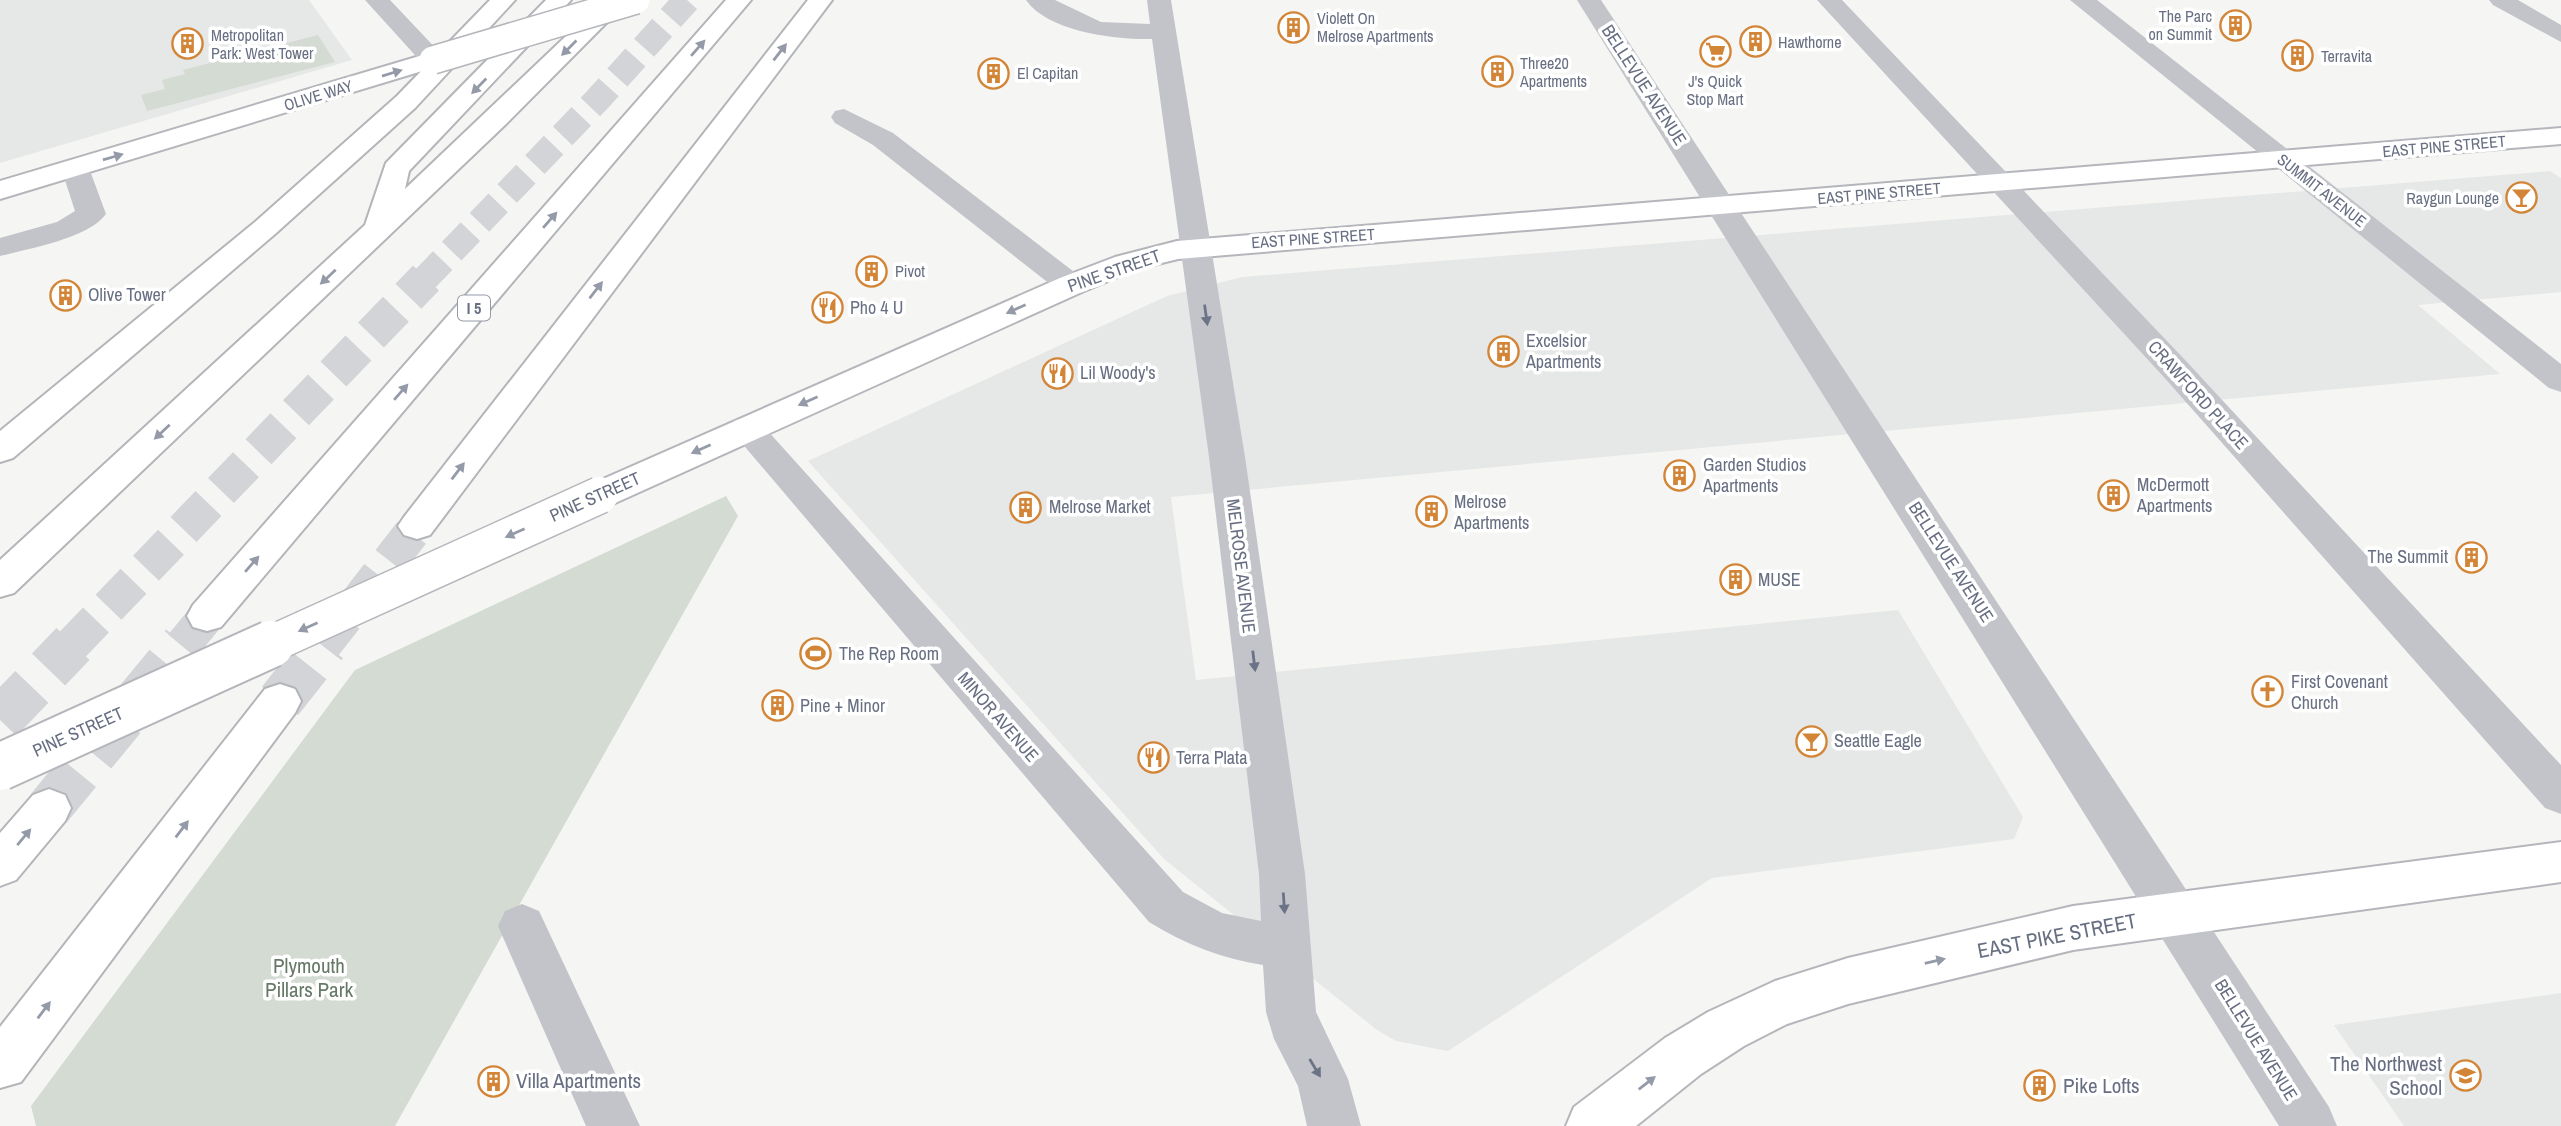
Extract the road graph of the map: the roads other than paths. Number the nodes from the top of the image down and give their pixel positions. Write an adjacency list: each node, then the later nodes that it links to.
1 (377, 0): 16 (street)
2 (503, 0): 30 (main road)
3 (559, 0): 24 (main road, one-way to 24)
4 (617, 0): 24 (main road, one-way to 24)
5 (636, 0): 16 (main road, OLIVE WAY, bridge)
6 (739, 0): 33 (main road, I 5, one-way to 6)
7 (820, 0): 31 (main road, one-way to 7)
8 (1038, 0): 14 (street)
9 (1159, 0): 14 (street, MELROSE AVENUE)
10 (1589, 0): 23 (street, BELLEVUE AVENUE)
11 (1829, 0): 21 (street, CRAWFORD PLACE)
12 (2082, 0): 19 (street, SUMMIT AVENUE)
13 (2501, 0): 15 (street)
14 (1164, 31): 26 (street, MELROSE AVENUE)
15 (2561, 35)
16 (433, 60): 20 (main road, OLIVE WAY, one-way to 16)
17 (844, 117): 27 (street)
18 (2561, 136): 19 (main road, EAST PINE STREET)
19 (2283, 160): 21 (main road, EAST PINE STREET); 28 (street, SUMMIT AVENUE)
20 (75, 168): 22 (main road, OLIVE WAY); 25 (street)
21 (1999, 183): 23 (main road, EAST PINE STREET); 36 (street, CRAWFORD PLACE)
22 (0, 190)
23 (1722, 206): 26 (main road, EAST PINE STREET); 40 (street, BELLEVUE AVENUE)
24 (378, 230): 32 (main road, one-way to 32)
25 (0, 247)
26 (1196, 247): 27 (main road, PINE STREET); 42 (street, MELROSE AVENUE, one-way to 42)
27 (1071, 285): 29 (main road, PINE STREET, one-way to 29)
28 (2561, 381)
29 (746, 428): 35 (main road, PINE STREET, one-way to 35, bridge); 42 (street, MINOR AVENUE)
30 (0, 450)
31 (417, 526)
32 (0, 583)
33 (207, 616)
34 (280, 701): 43 (main road, one-way to 34)
35 (0, 767)
36 (2561, 795)
37 (49, 807): 39 (main road, one-way to 37)
38 (2561, 862): 40 (main road, EAST PIKE STREET)
39 (0, 866)
40 (2177, 914): 46 (main road, EAST PIKE STREET, one-way to 40); 47 (street, BELLEVUE AVENUE)
41 (522, 926): 44 (street)
42 (1287, 946): 45 (street, MELROSE AVENUE, one-way to 45)
43 (3, 1064)
44 (613, 1126)
45 (1334, 1126)
46 (1593, 1126)
47 (2310, 1126)

